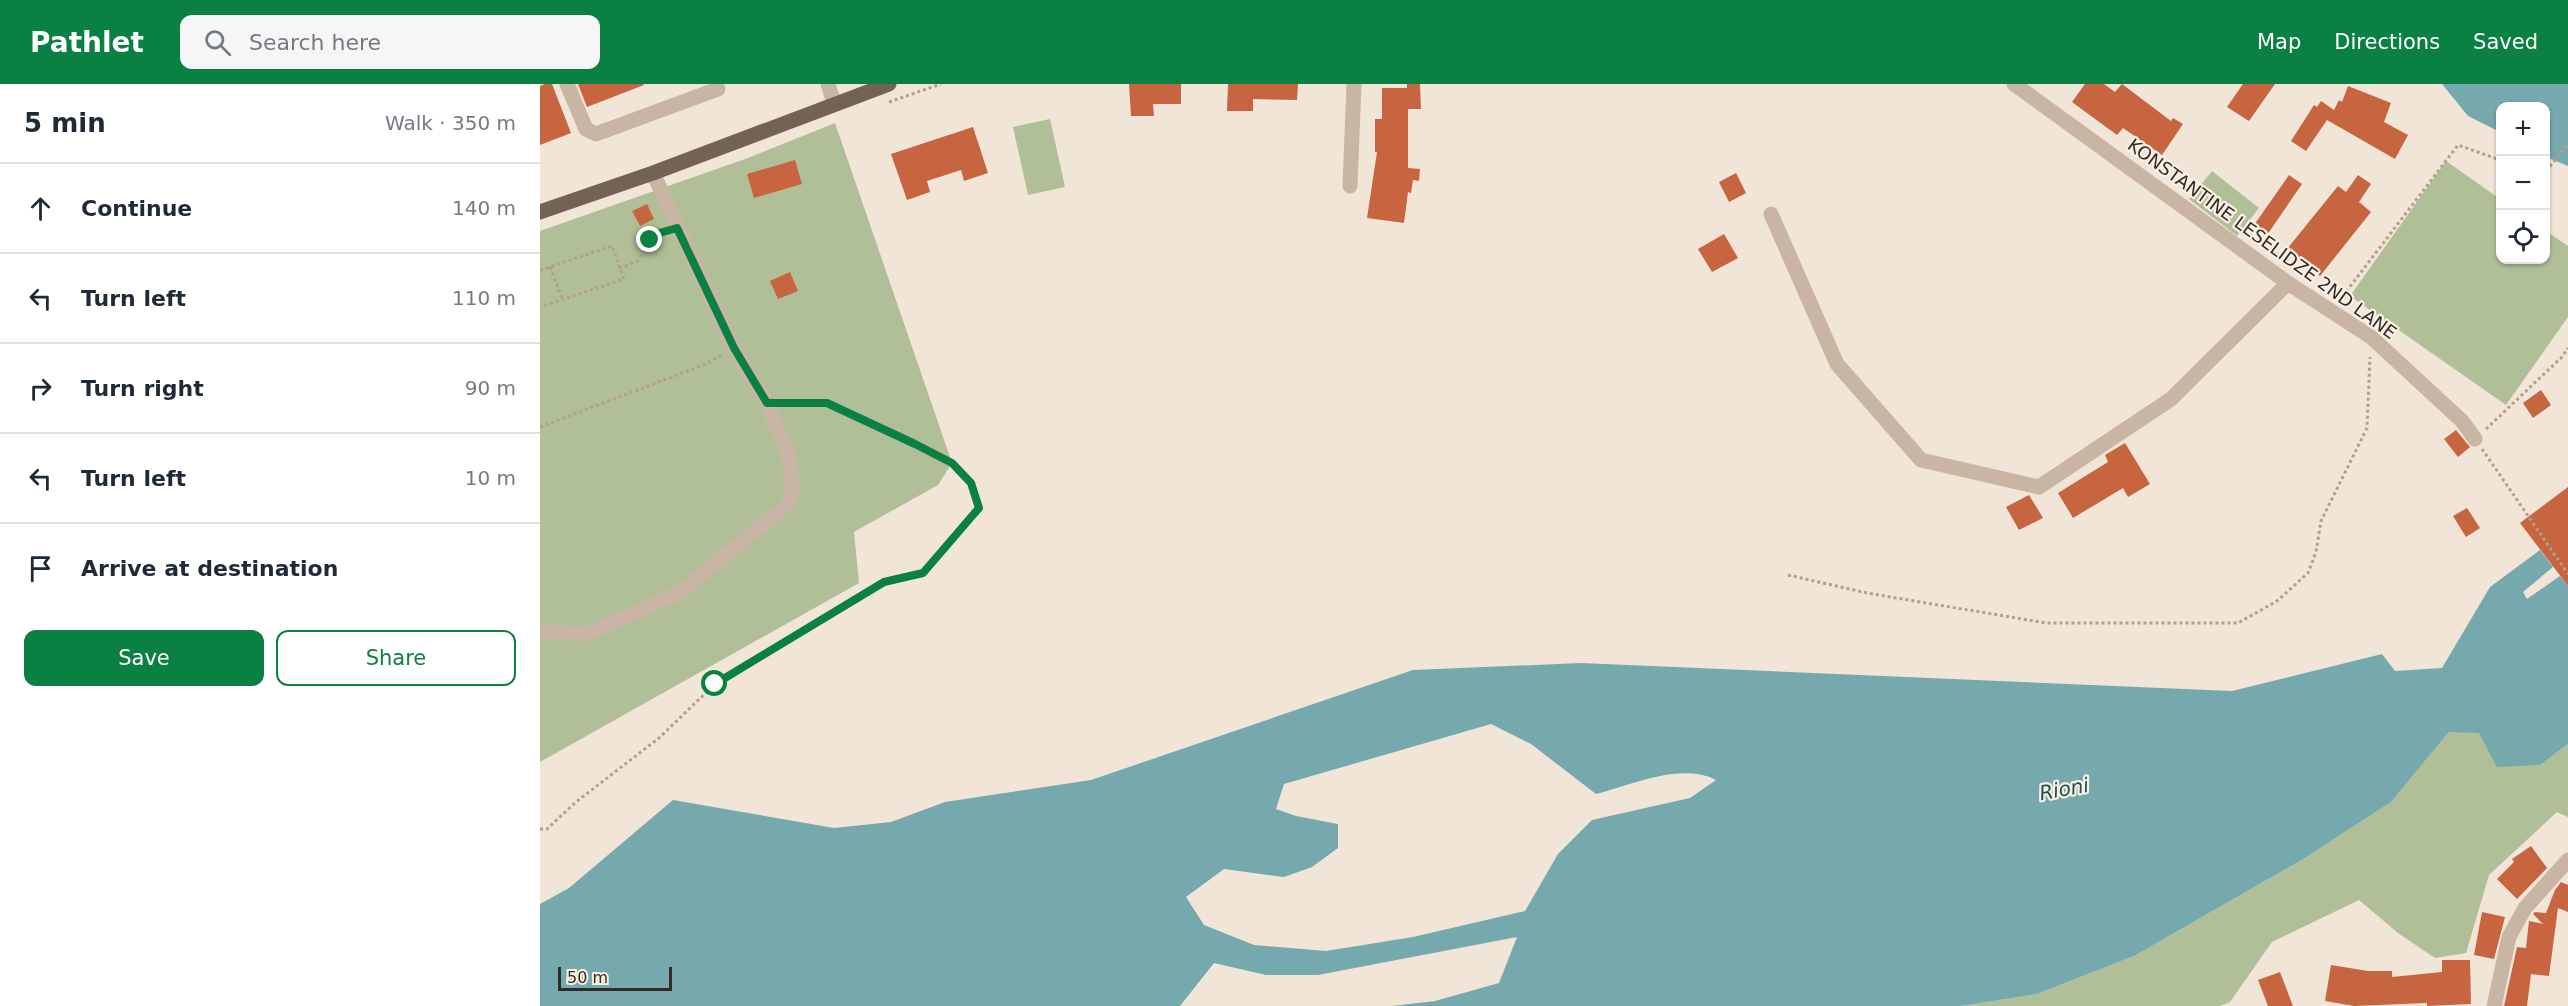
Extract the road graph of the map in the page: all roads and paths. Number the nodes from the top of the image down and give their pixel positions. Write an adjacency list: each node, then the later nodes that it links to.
1 (567, 84): 6 (street)
2 (828, 84): 7 (street)
3 (889, 84): 7 (main road)
4 (1354, 84): 12 (street)
5 (2014, 84): 19 (street, KONSTANTINE LESELIDZE 2ND LANE)
6 (718, 89)
7 (834, 103): 11 (main road)
8 (2568, 144): 10 (path)
9 (2496, 159): 22 (path)
10 (2550, 166)
11 (653, 173): 13 (main road); 15 (street)
12 (1350, 186)
13 (540, 212)
14 (1771, 214): 19 (street)
15 (677, 228): 17 (path); 24 (street)
16 (550, 267): 17 (path); 18 (path); 20 (path)
17 (619, 268): 20 (path)
18 (540, 270)
19 (2288, 282): 22 (street, KONSTANTINE LESELIDZE 2ND LANE)
20 (562, 300): 21 (path)
21 (540, 307)
22 (2331, 311): 23 (street, KONSTANTINE LESELIDZE 2ND LANE)
23 (2371, 337): 28 (street, KONSTANTINE LESELIDZE 2ND LANE); 30 (path)
24 (734, 348): 26 (street); 27 (path)
25 (2568, 348): 28 (path)
26 (767, 403): 31 (street); 32 (path)
27 (540, 428)
28 (2475, 439): 29 (path)
29 (2568, 574)
30 (1788, 575)
31 (540, 632)
32 (540, 829)
33 (2568, 860): 34 (street)
34 (2494, 1006)

